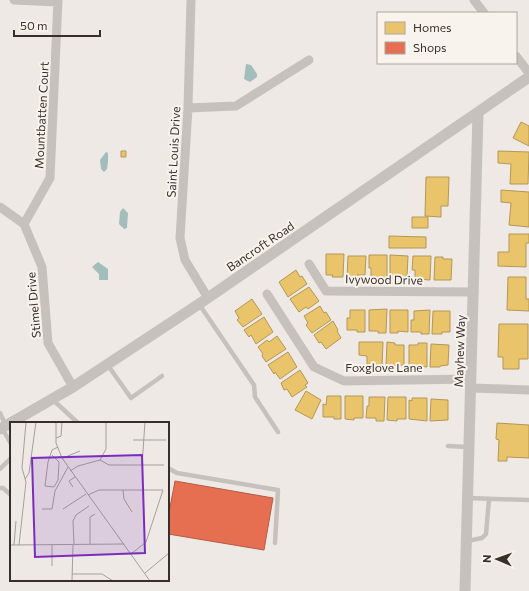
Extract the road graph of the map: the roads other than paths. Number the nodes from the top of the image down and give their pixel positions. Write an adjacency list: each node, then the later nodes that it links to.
1 (14, 0): 4 (street)
2 (191, 0): 10 (street, Saint Louis Drive)
3 (474, 0): 5 (street)
4 (58, 1): 13 (street, Mountbatten Court)
5 (483, 12)
6 (517, 57): 8 (street)
7 (309, 60): 10 (street)
8 (529, 73)
9 (529, 77): 11 (street, Bancroft Road)
10 (188, 108): 17 (street, Saint Louis Drive)
11 (478, 112): 15 (street, Mayhew Way); 17 (street, Bancroft Road)
12 (0, 207): 13 (street)
13 (24, 224): 21 (street, Stimel Drive)
14 (309, 264): 15 (street, Ivywood Drive)
15 (474, 292): 20 (street, Mayhew Way)
16 (267, 294): 20 (street, Foxglove Lane)
17 (203, 301): 18 (street, Bancroft Road); 28 (lane)
18 (107, 364): 19 (lane); 21 (street, Bancroft Road)
19 (162, 376)
20 (471, 383): 22 (street, Foxglove Lane); 31 (street, Mayhew Way)
21 (73, 387): 23 (street, Bancroft Road)
22 (529, 390)
23 (52, 399): 25 (street, Bancroft Road); 26 (lane)
24 (0, 413): 27 (lane)
25 (13, 422)
26 (77, 422)
27 (3, 428): 29 (lane)
28 (278, 432)
29 (10, 442)
30 (448, 446): 31 (lane)
31 (470, 447): 37 (street, Mayhew Way)
32 (10, 459): 33 (lane)
33 (0, 469)
34 (169, 469): 41 (lane)
35 (0, 488): 36 (lane)
36 (10, 494)
37 (468, 498): 38 (lane); 40 (street, Mayhew Way)
38 (489, 499): 39 (lane); 40 (lane)
39 (529, 500)
40 (467, 541): 42 (street, Mayhew Way)
41 (275, 543)
42 (465, 591)

